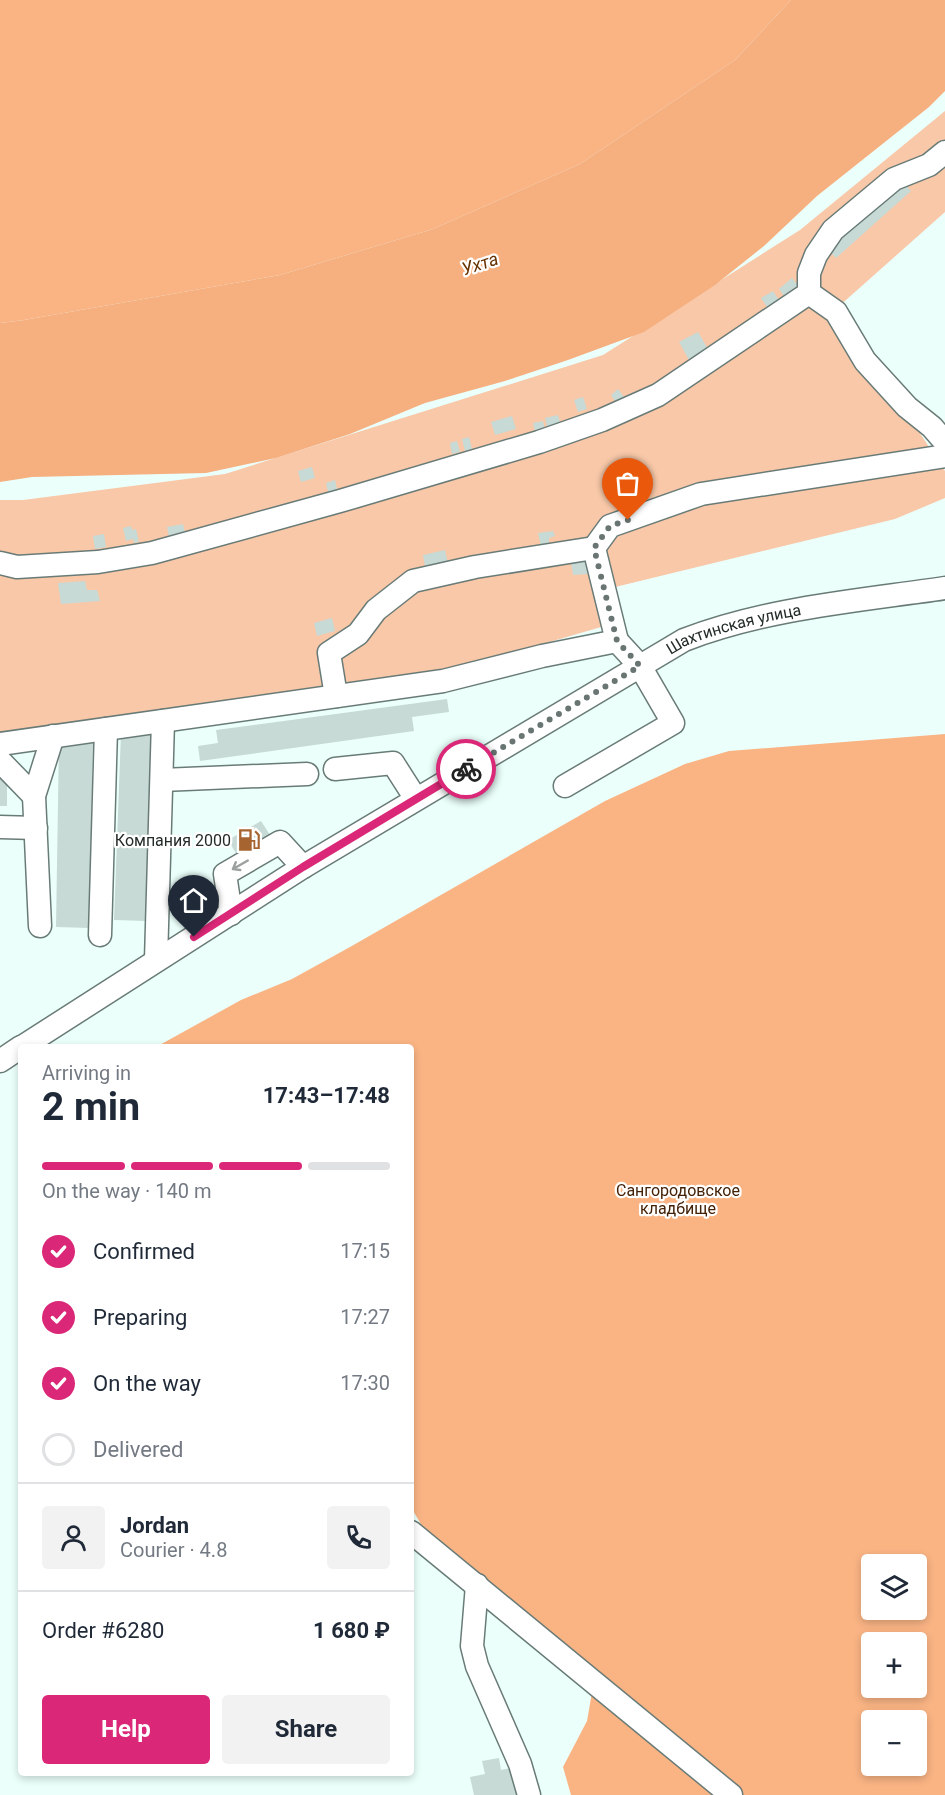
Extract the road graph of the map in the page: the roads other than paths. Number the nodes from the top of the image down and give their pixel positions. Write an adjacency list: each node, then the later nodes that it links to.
1 (945, 152): 2 (street)
2 (809, 293): 3 (street); 6 (street)
3 (945, 442)
4 (945, 456): 5 (street)
5 (594, 548): 8 (street); 10 (street)
6 (0, 563)
7 (945, 588): 9 (street, Шахтинская улица)
8 (617, 641): 9 (street); 10 (street)
9 (640, 666): 19 (street); 21 (street, Шахтинская улица)
10 (336, 696): 11 (street)
11 (163, 721): 12 (street); 18 (street)
12 (105, 729): 13 (street); 27 (street)
13 (53, 736): 14 (street); 20 (street)
14 (0, 744)
15 (0, 761): 20 (street)
16 (335, 769): 21 (street)
17 (307, 774): 18 (street)
18 (162, 780): 28 (street)
19 (565, 786)
20 (34, 796): 23 (street)
21 (416, 799): 24 (street, Шахтинская улица)
22 (0, 827): 23 (street)
23 (36, 828): 26 (street)
24 (303, 867): 25 (street, Шахтинская улица); 25 (street, one-way to 25)
25 (231, 914): 28 (street, Шахтинская улица)
26 (39, 926)
27 (100, 935)
28 (156, 960): 29 (street, Шахтинская улица)
29 (47, 1040)
30 (414, 1534): 31 (street)
31 (477, 1585): 32 (street); 33 (street)
32 (529, 1795)
33 (731, 1795)

